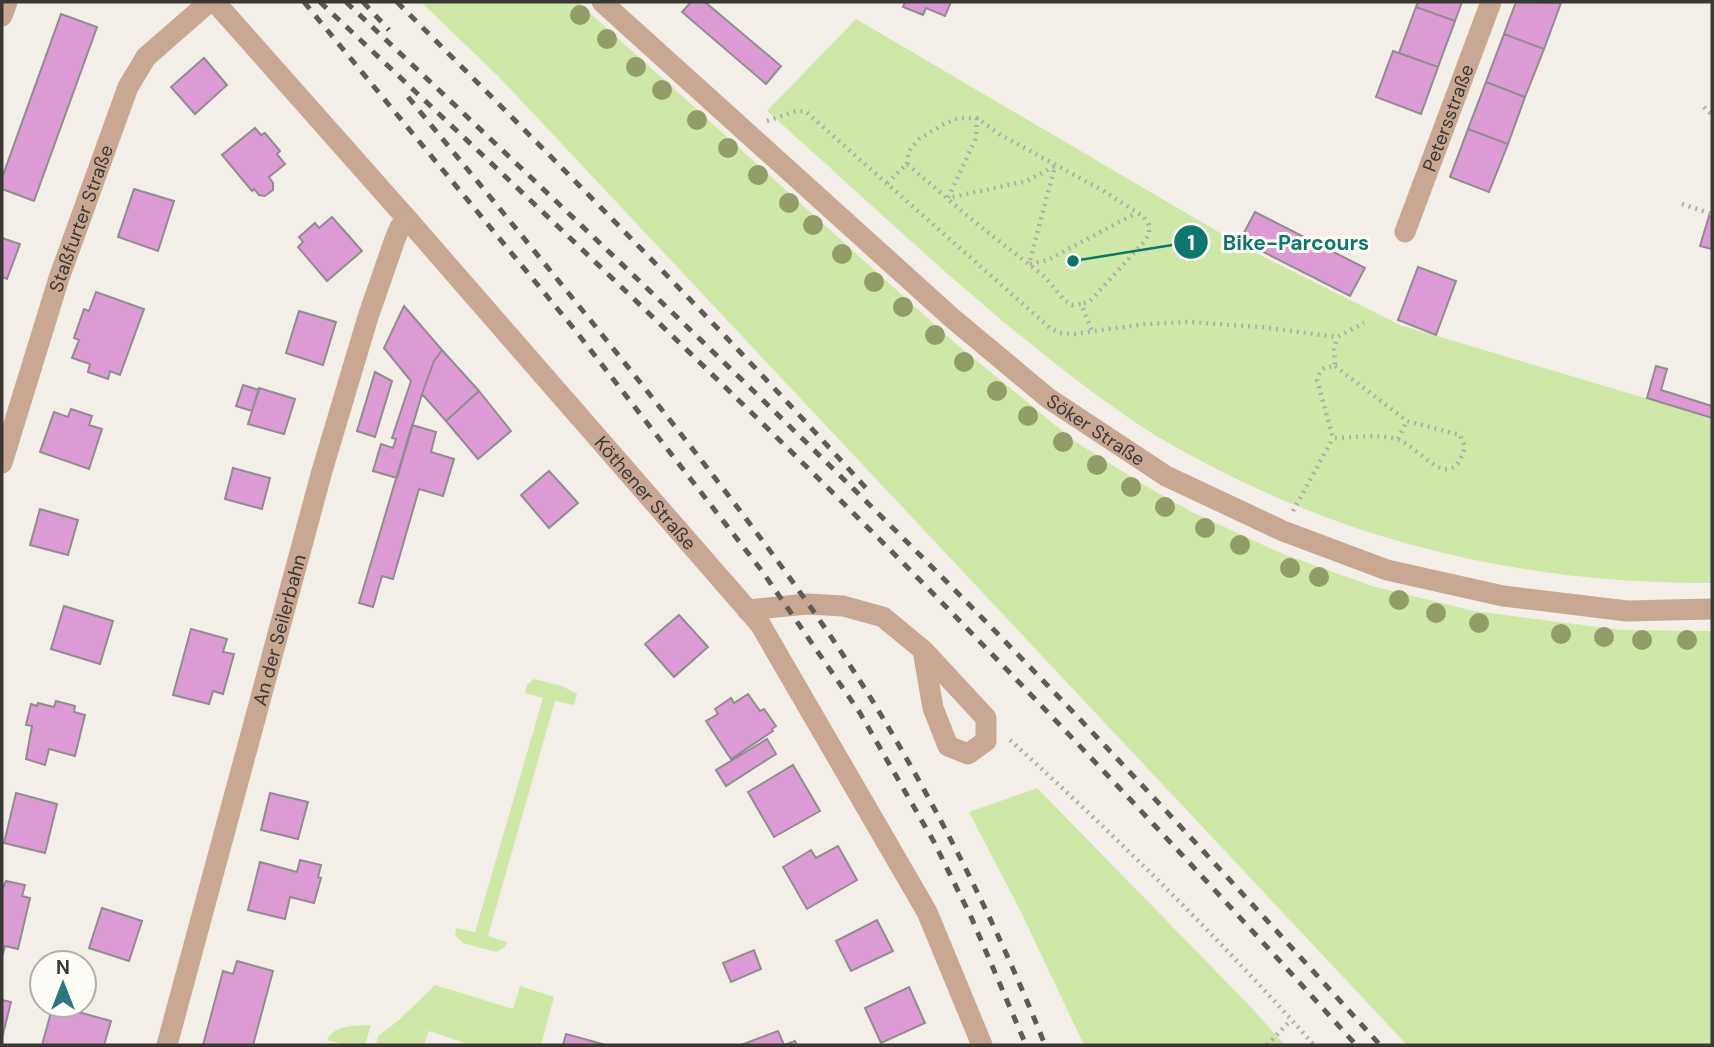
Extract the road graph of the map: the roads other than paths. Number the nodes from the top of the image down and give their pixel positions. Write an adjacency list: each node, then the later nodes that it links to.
1 (7, 2): 6 (street)
2 (209, 2): 9 (street, Staßfurter Straße)
3 (215, 2): 7 (street, Köthener Straße)
4 (602, 2): 10 (street, Söker Straße)
5 (1491, 2): 8 (street, Petersstraße)
6 (2, 16)
7 (409, 220): 11 (street, Köthener Straße); 14 (street, An der Seilerbahn)
8 (1405, 232)
9 (2, 463)
10 (1712, 609)
11 (747, 610): 12 (street); 13 (street, Köthener Straße)
12 (923, 650): 12 (street)
13 (977, 1044)
14 (167, 1045)

